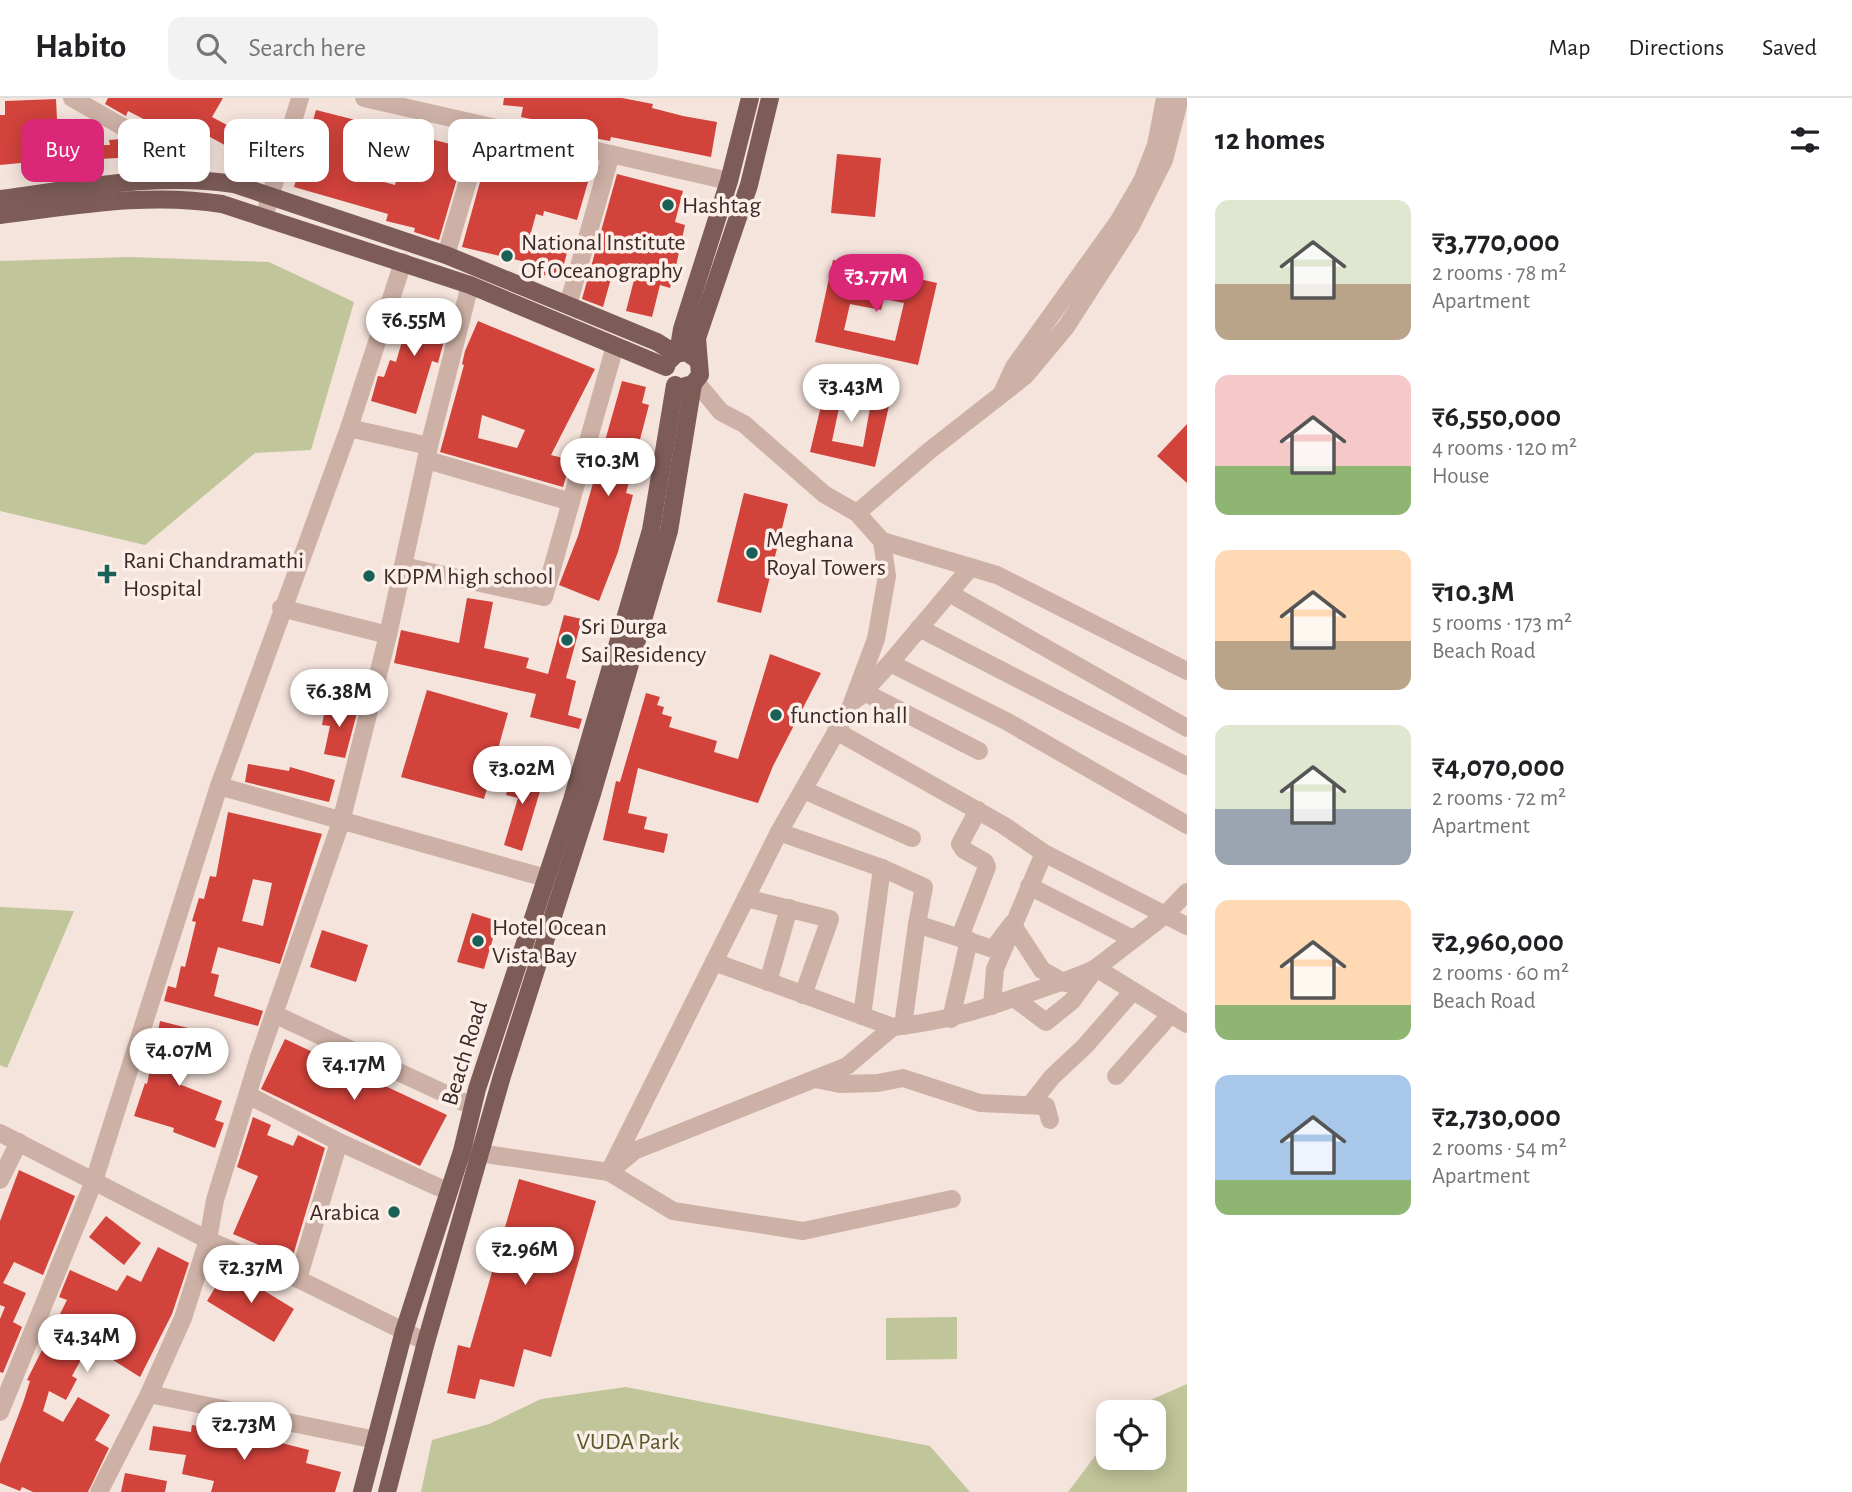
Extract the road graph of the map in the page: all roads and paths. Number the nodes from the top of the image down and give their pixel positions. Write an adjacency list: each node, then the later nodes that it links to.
1 (72, 98): 9 (street)
2 (300, 98): 16 (street)
3 (364, 98): 8 (street)
4 (750, 98): 13 (main road)
5 (770, 98): 26 (main road, Beach Road)
6 (1165, 98): 27 (street)
7 (1180, 98): 27 (street)
8 (451, 119)
9 (118, 124)
10 (598, 151): 11 (street)
11 (611, 154): 13 (street); 23 (street)
12 (210, 181): 16 (main road)
13 (729, 181): 25 (main road)
14 (144, 182): 17 (main road)
15 (468, 182): 20 (street)
16 (272, 195): 19 (street); 20 (main road)
17 (0, 199)
18 (0, 215): 19 (main road)
19 (264, 217): 21 (main road)
20 (446, 255): 23 (main road)
21 (403, 262): 22 (main road); 28 (street)
22 (470, 285): 24 (main road); 29 (street)
23 (568, 305): 25 (main road)
24 (615, 346): 25 (main road); 30 (street)
25 (673, 358): 26 (main road); 26 (main road)
26 (693, 376): 31 (street); 56 (main road, Beach Road); 91 (main road, Beach Road)
27 (1003, 391): 31 (street)
28 (349, 428): 29 (street); 36 (street)
29 (428, 453): 30 (street); 33 (street)
30 (571, 502): 33 (street)
31 (857, 513): 32 (street)
32 (883, 541): 34 (street); 42 (street)
33 (403, 566): 38 (street)
34 (971, 567): 35 (street); 40 (street)
35 (949, 593): 37 (street); 43 (street)
36 (281, 608): 38 (street); 47 (street)
37 (919, 628): 39 (street); 46 (street)
38 (388, 635): 50 (street)
39 (890, 663): 41 (street); 51 (street)
40 (1187, 671)
41 (864, 692): 42 (street); 45 (street)
42 (851, 706): 44 (street)
43 (1187, 728)
44 (836, 731): 48 (street); 49 (street)
45 (979, 751)
46 (1187, 766)
47 (219, 786): 50 (street); 94 (street)
48 (804, 790): 52 (street); 53 (street)
49 (978, 810): 54 (street); 65 (street)
50 (341, 822): 56 (street); 75 (street)
51 (1187, 825)
52 (779, 832): 55 (street); 59 (street)
53 (912, 838)
54 (1044, 853): 57 (street); 61 (street)
55 (882, 868): 62 (street); 77 (street)
56 (546, 878): 90 (main road, Beach Road)
57 (1029, 886): 63 (street); 66 (street)
58 (1187, 892): 61 (street)
59 (746, 898): 60 (street); 67 (street)
60 (789, 908): 69 (street); 72 (street)
61 (1165, 915): 64 (street); 66 (street)
62 (917, 924): 65 (street); 80 (street)
63 (1012, 924): 65 (street); 70 (street); 74 (street)
64 (1187, 926)
65 (964, 939): 78 (street)
66 (1133, 939): 68 (street)
67 (714, 962): 69 (street); 92 (street)
68 (1096, 968): 70 (street); 71 (street); 73 (street)
69 (768, 982): 72 (street)
70 (1065, 983): 73 (street)
71 (1133, 991): 76 (street); 85 (street)
72 (803, 995): 77 (street)
73 (1014, 998): 74 (street)
74 (992, 1006): 78 (street)
75 (274, 1014): 83 (street); 84 (street)
76 (1171, 1014): 79 (street); 81 (street)
77 (862, 1016): 80 (street)
78 (951, 1019): 80 (street)
79 (1187, 1024)
80 (898, 1027): 82 (street)
81 (1116, 1076)
82 (814, 1079): 85 (street); 92 (street)
83 (248, 1095): 89 (street); 97 (street)
84 (463, 1102)
85 (1030, 1105): 86 (street)
86 (1050, 1120)
87 (0, 1133): 88 (street)
88 (19, 1142): 93 (street); 94 (street)
89 (338, 1142): 95 (street); 98 (street)
90 (462, 1151): 91 (street); 99 (main road, Beach Road)
91 (481, 1155): 92 (street); 100 (main road, Beach Road)
92 (609, 1172): 96 (street)
93 (0, 1180)
94 (94, 1181): 97 (street); 102 (street)
95 (438, 1187)
96 (952, 1199)
97 (208, 1240): 98 (street); 101 (street)
98 (298, 1279): 99 (street)
99 (404, 1331): 100 (street); 103 (main road, Beach Road)
100 (426, 1342): 106 (main road, Beach Road)
101 (149, 1394): 103 (street); 104 (street)
102 (0, 1412)
103 (376, 1440): 105 (main road, Beach Road)
104 (99, 1492)
105 (362, 1492)
106 (387, 1492)

